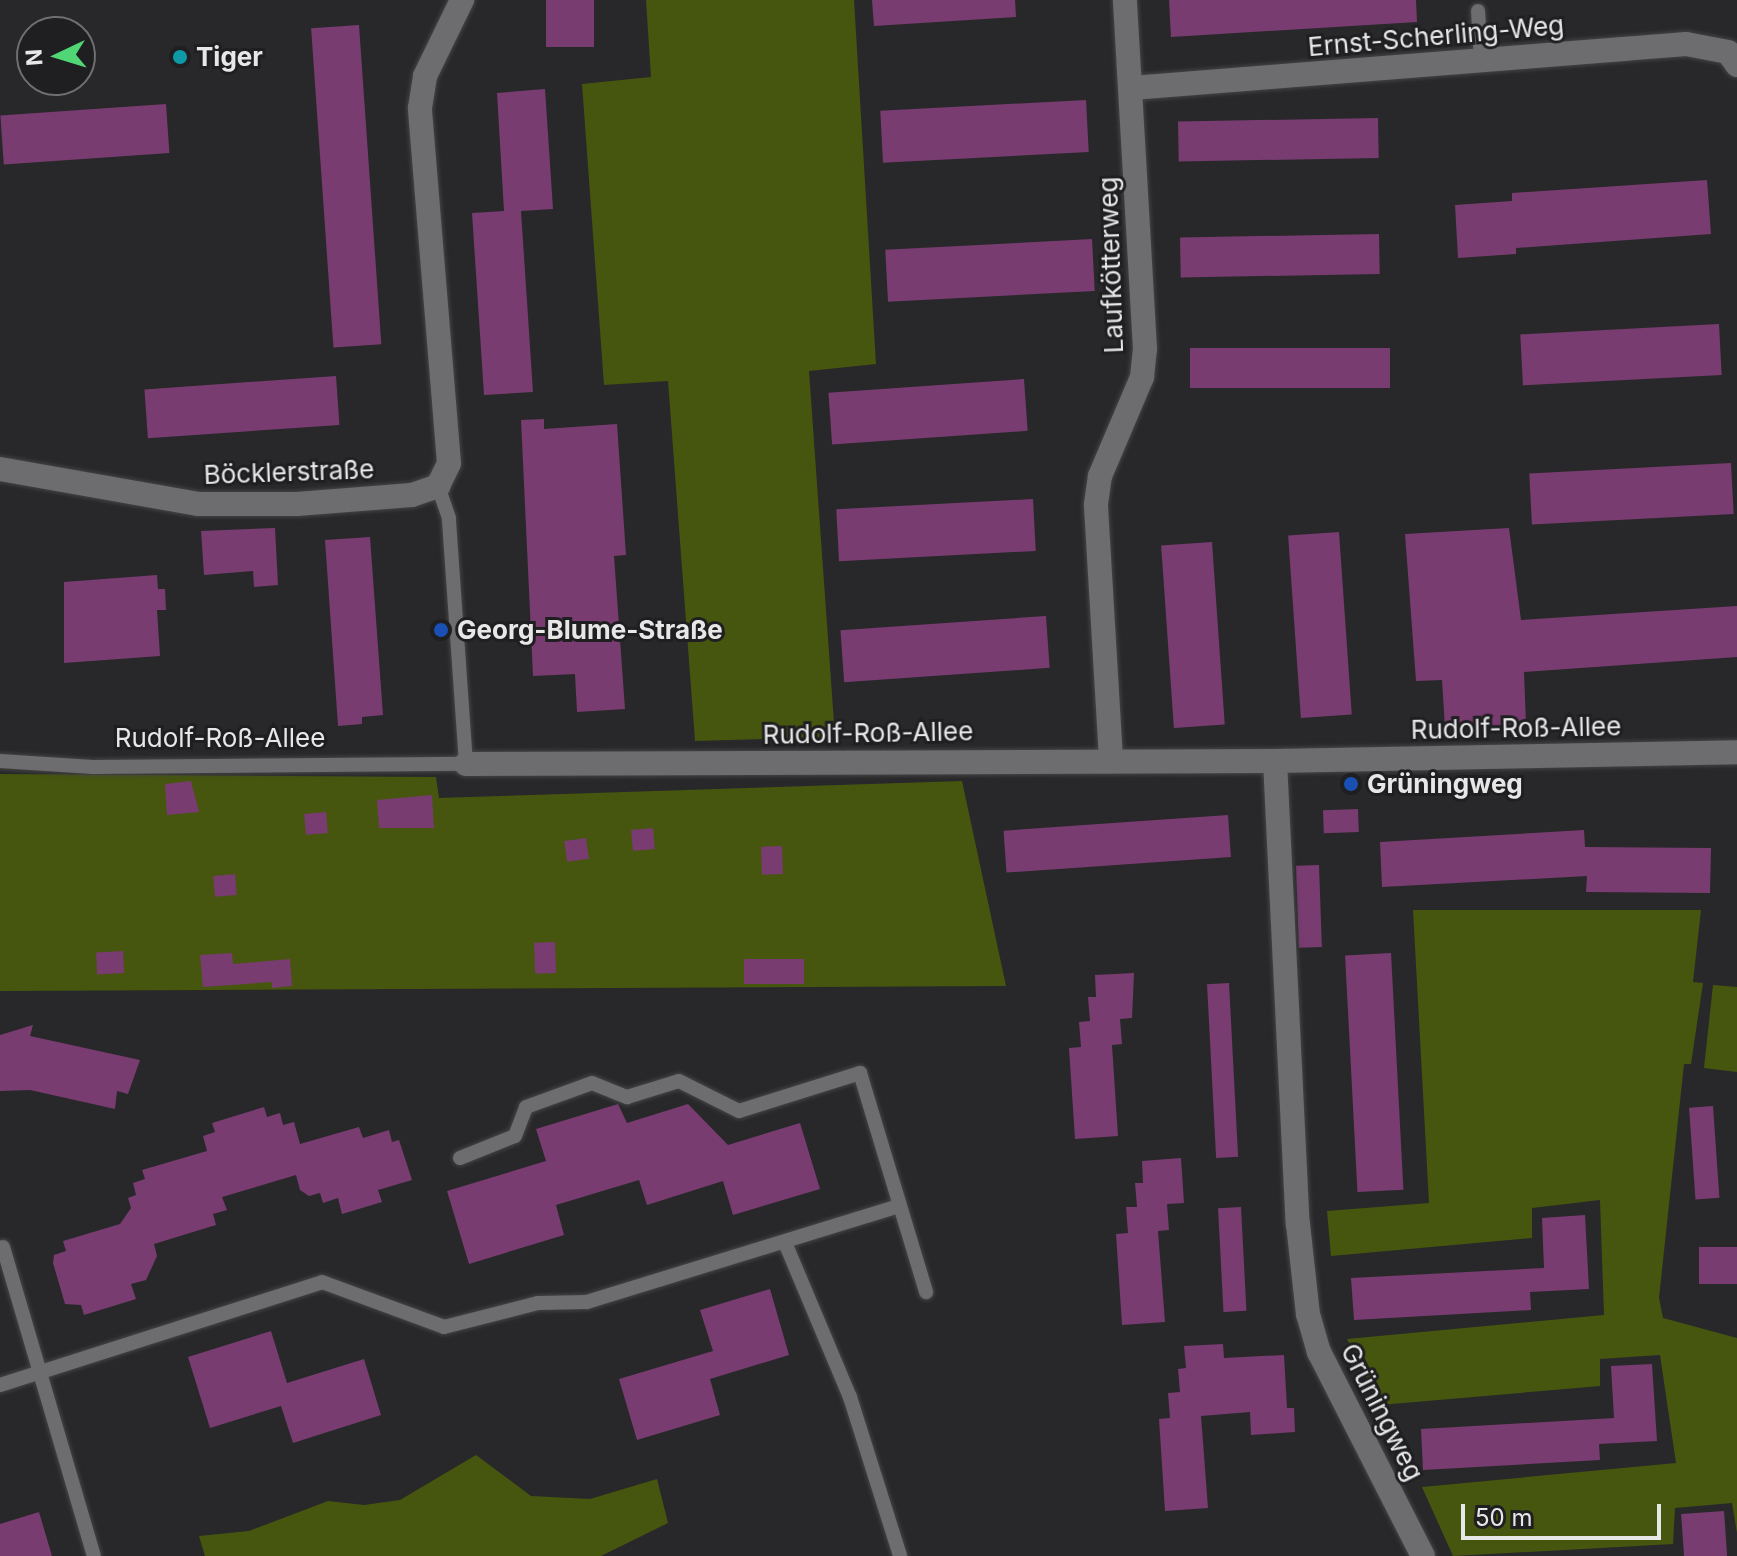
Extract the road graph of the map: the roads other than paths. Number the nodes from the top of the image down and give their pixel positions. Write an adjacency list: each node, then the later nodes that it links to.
1 (462, 0): 8 (street)
2 (1125, 0): 6 (street, Laufkötterweg)
3 (1478, 11): 4 (lane)
4 (1481, 60): 5 (street, Ernst-Scherling-Weg); 6 (street, Ernst-Scherling-Weg)
5 (1737, 65)
6 (1132, 88): 10 (street, Laufkötterweg)
7 (0, 469): 8 (street, Böcklerstraße)
8 (438, 486): 13 (lane)
9 (1737, 752): 12 (street, Rudolf-Roß-Allee)
10 (1111, 759): 12 (street, Rudolf-Roß-Allee); 13 (street, Rudolf-Roß-Allee)
11 (0, 761): 13 (lane, Rudolf-Roß-Allee)
12 (1275, 761): 23 (street, Grüningweg)
13 (466, 764)
14 (460, 1158): 15 (lane)
15 (900, 1206): 16 (lane); 18 (lane)
16 (786, 1245): 19 (lane); 22 (lane)
17 (3, 1247): 19 (lane)
18 (926, 1292)
19 (39, 1373): 20 (lane); 21 (lane)
20 (0, 1385)
21 (94, 1556)
22 (900, 1556)
23 (1423, 1556)

